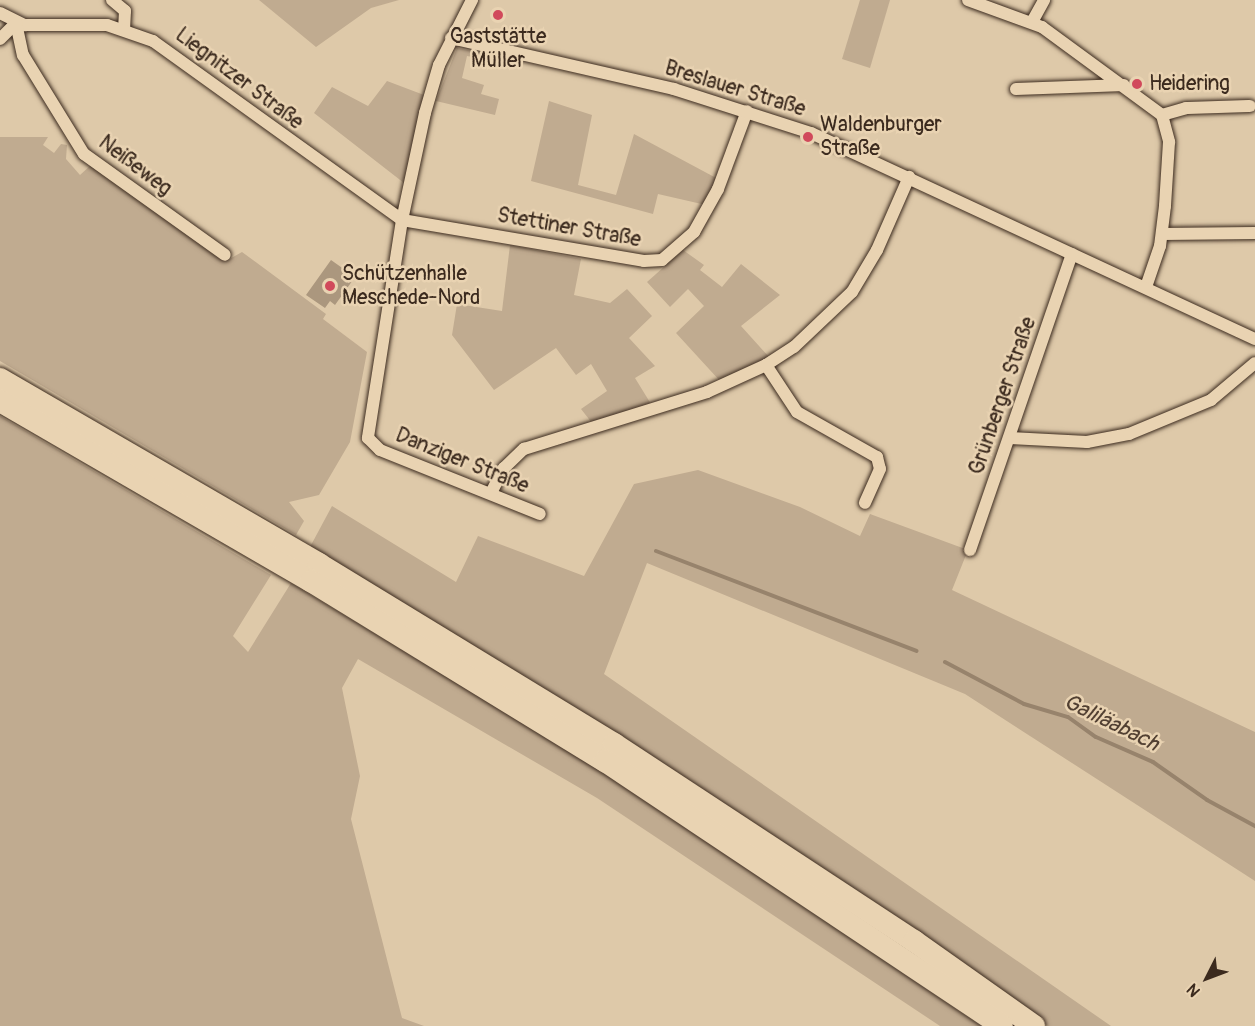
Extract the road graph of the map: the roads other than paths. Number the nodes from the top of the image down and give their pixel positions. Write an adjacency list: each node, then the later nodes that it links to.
1 (112, 0): 8 (street)
2 (472, 0): 9 (street)
3 (968, 0): 6 (street)
4 (1044, 0): 6 (street)
5 (0, 13): 7 (street)
6 (1032, 22): 11 (street)
7 (16, 23): 8 (street, Liegnitzer Straße); 10 (street); 21 (street, Neißeweg)
8 (123, 30): 17 (street, Liegnitzer Straße)
9 (451, 38): 14 (street, Breslauer Straße); 17 (street)
10 (0, 39)
11 (1124, 85): 12 (street); 15 (street)
12 (1016, 90)
13 (1250, 106): 15 (street)
14 (747, 111): 16 (street, Breslauer Straße); 17 (street, Stettiner Straße)
15 (1161, 115): 19 (street)
16 (909, 177): 20 (street, Breslauer Straße); 25 (street)
17 (402, 220): 29 (street, Danziger Straße)
18 (1255, 233): 19 (street)
19 (1162, 234): 22 (street)
20 (1072, 254): 22 (street, Breslauer Straße); 28 (street, Grünberger Straße)
21 (225, 255)
22 (1146, 287): 23 (street, Breslauer Straße)
23 (1255, 339)
24 (1255, 363): 28 (street)
25 (766, 365): 29 (street); 30 (street)
26 (0, 379): 34 (highway)
27 (0, 401): 33 (highway)
28 (1010, 438): 32 (street, Grünberger Straße)
29 (491, 493): 31 (street, Danziger Straße)
30 (865, 503)
31 (540, 514)
32 (970, 550)
33 (1002, 1026)
34 (1034, 1026)

